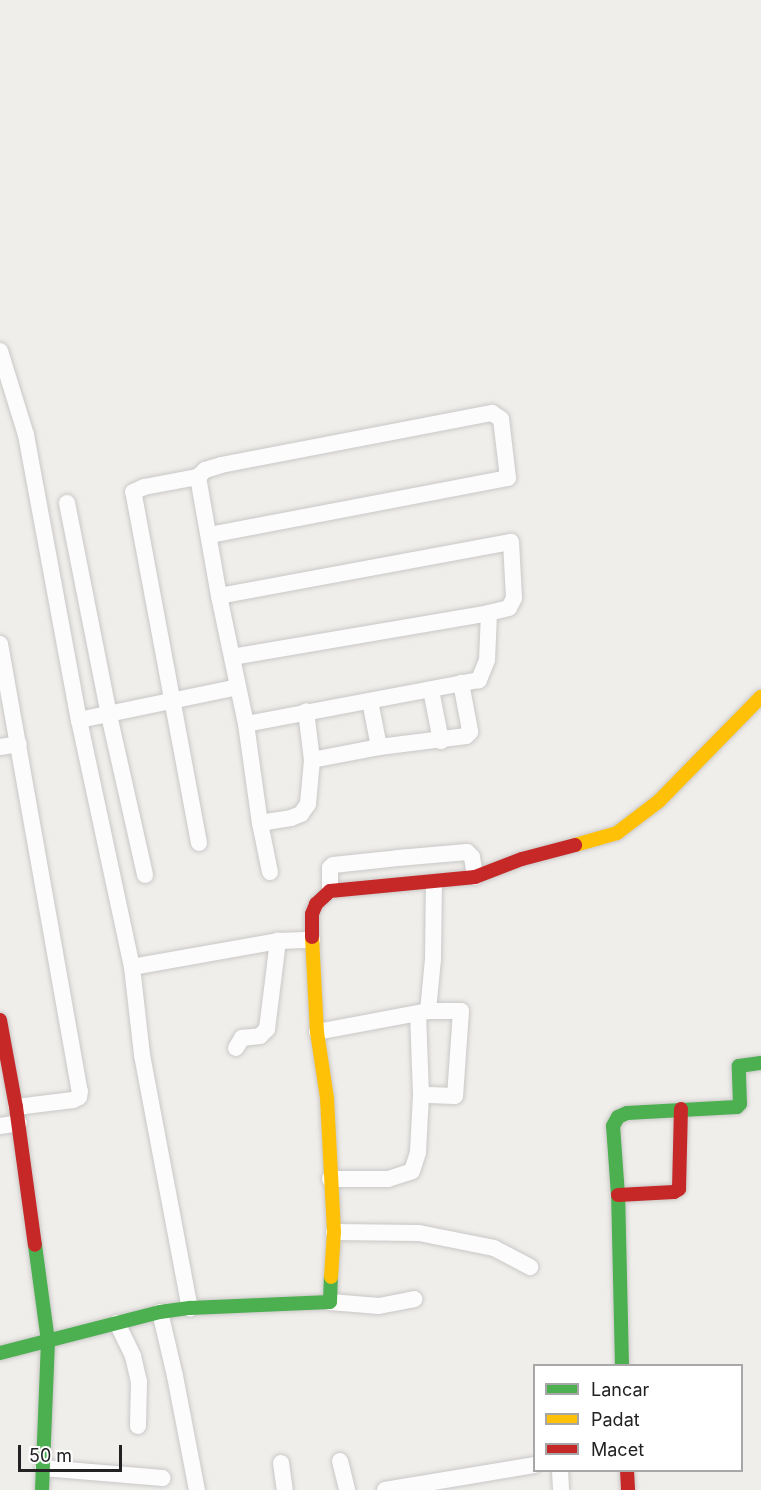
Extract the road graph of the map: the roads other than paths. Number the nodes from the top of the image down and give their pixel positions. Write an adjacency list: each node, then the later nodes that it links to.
1 (0, 351): 17 (street)
2 (198, 477): 4 (street); 4 (street); 14 (street)
3 (67, 503): 16 (street)
4 (210, 535): 5 (street)
5 (219, 597): 6 (street); 8 (street)
6 (489, 613): 8 (street); 9 (street)
7 (0, 644): 20 (street)
8 (232, 657): 10 (street)
9 (461, 683): 11 (street); 19 (street)
10 (238, 687): 14 (street); 18 (street)
11 (431, 690): 13 (street); 19 (street)
12 (761, 697): 29 (street)
13 (370, 701): 15 (street); 22 (street)
14 (173, 702): 16 (street); 25 (street)
15 (306, 711): 18 (street); 23 (street)
16 (109, 715): 17 (street); 28 (street)
17 (79, 720): 35 (street)
18 (246, 724): 24 (street)
19 (441, 741): 22 (street)
20 (19, 744): 21 (street); 43 (street)
21 (0, 747)
22 (379, 747): 23 (street)
23 (312, 760): 24 (street)
24 (260, 823): 27 (street)
25 (199, 843)
26 (398, 858): 29 (street); 31 (street); 32 (street)
27 (270, 872)
28 (145, 875)
29 (475, 876): 30 (street)
30 (434, 882): 31 (street); 36 (street)
31 (399, 886): 32 (street)
32 (330, 891): 33 (street)
33 (312, 940): 34 (street); 38 (street)
34 (278, 941): 35 (street); 39 (street)
35 (132, 966): 51 (street)
36 (423, 1013): 38 (street); 41 (street); 41 (street)
37 (0, 1020): 43 (street)
38 (317, 1032): 45 (street)
39 (236, 1048)
40 (761, 1063): 42 (street)
41 (421, 1095): 45 (street)
42 (681, 1109): 46 (street); 46 (street)
43 (18, 1115): 44 (street); 54 (street)
44 (0, 1126)
45 (330, 1179): 47 (street)
46 (618, 1195): 56 (street)
47 (334, 1232): 48 (street); 50 (street)
48 (530, 1267)
49 (414, 1299): 50 (street)
50 (330, 1302): 51 (street)
51 (190, 1308): 52 (street)
52 (160, 1312): 53 (street); 66 (street)
53 (117, 1323): 54 (street); 57 (street)
54 (48, 1341): 55 (street); 61 (street)
55 (0, 1353)
56 (622, 1364)
57 (138, 1426)
58 (340, 1461): 68 (street)
59 (281, 1463): 67 (street)
60 (533, 1465): 69 (street)
61 (43, 1468): 64 (street); 65 (street)
62 (560, 1472): 70 (street)
63 (627, 1472): 71 (street)
64 (163, 1478)
65 (42, 1490)
66 (197, 1490)
67 (285, 1490)
68 (347, 1490)
69 (385, 1490)
70 (561, 1490)
71 (628, 1490)

